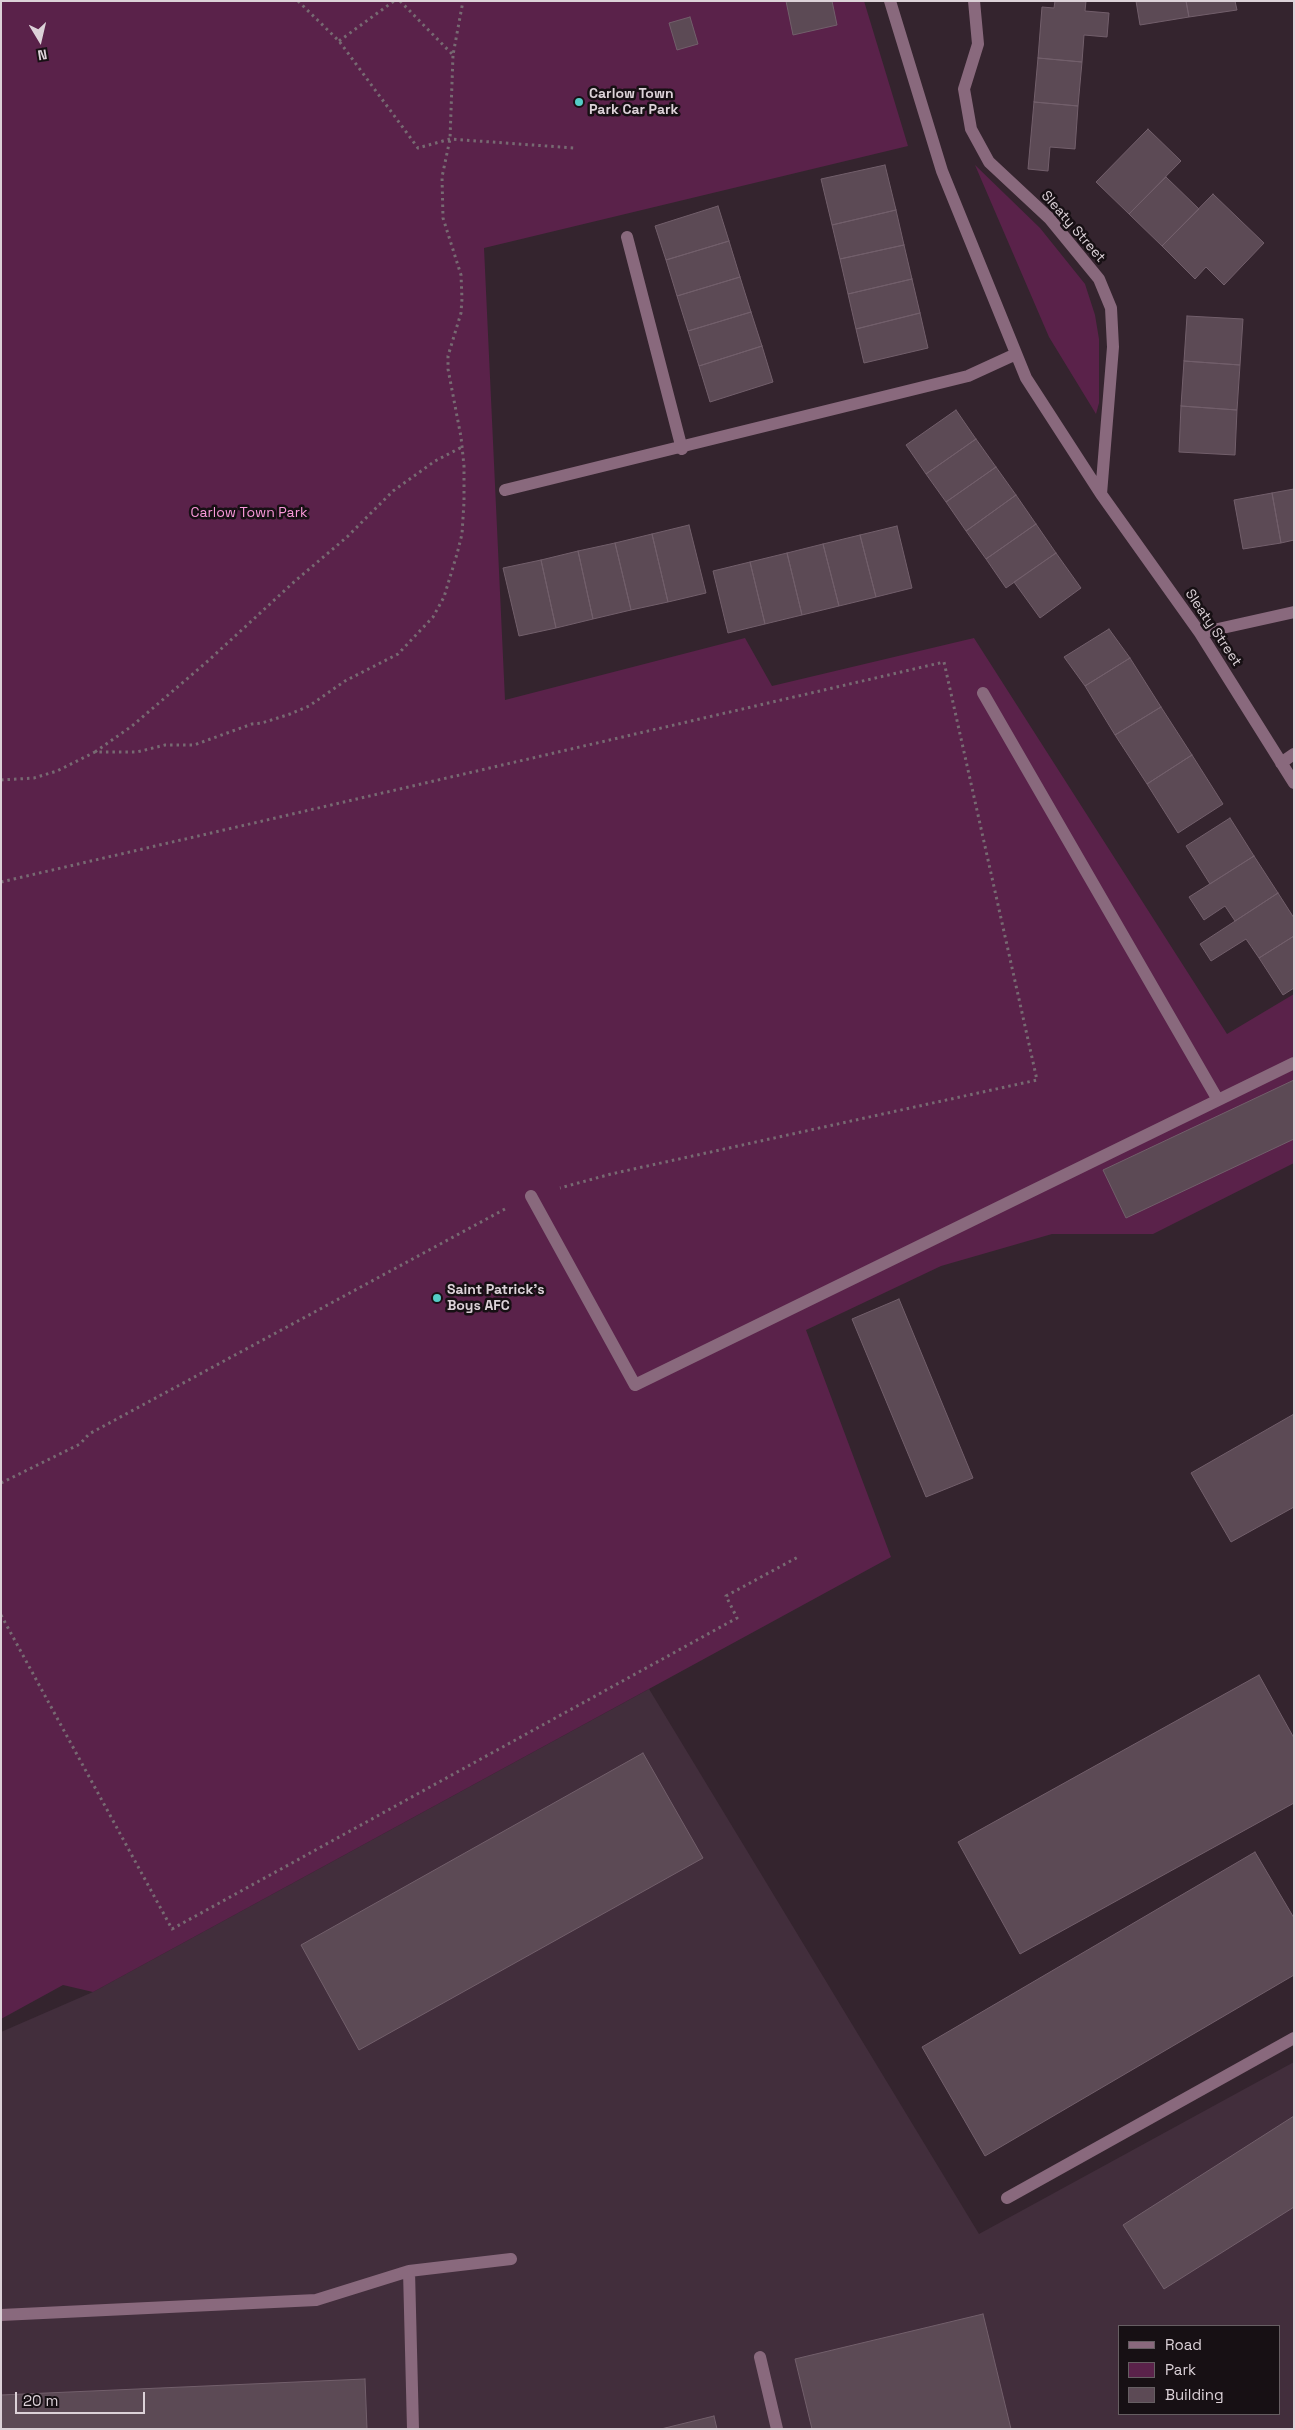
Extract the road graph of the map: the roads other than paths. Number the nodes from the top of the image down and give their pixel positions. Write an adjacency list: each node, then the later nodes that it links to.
1 (890, 1): 4 (street, Sleaty Street)
2 (974, 1): 7 (street, Sleaty Street)
3 (628, 237): 5 (street)
4 (1016, 354): 5 (street); 7 (street, Sleaty Street)
5 (682, 448): 6 (street)
6 (505, 490)
7 (1101, 494): 9 (street, Sleaty Street)
8 (1294, 612): 9 (street)
9 (1200, 633): 12 (street, Sleaty Street)
10 (983, 692): 15 (street)
11 (1294, 754): 12 (street)
12 (1281, 763): 13 (street, Sleaty Street)
13 (1294, 783)
14 (1294, 1063): 15 (street)
15 (1218, 1100): 16 (street)
16 (531, 1196)
17 (1294, 2038): 18 (street)
18 (1007, 2198)
19 (511, 2259): 20 (street)
20 (409, 2271): 21 (street); 23 (street)
21 (1, 2315)
22 (760, 2357): 24 (street)
23 (413, 2429)
24 (777, 2429)

